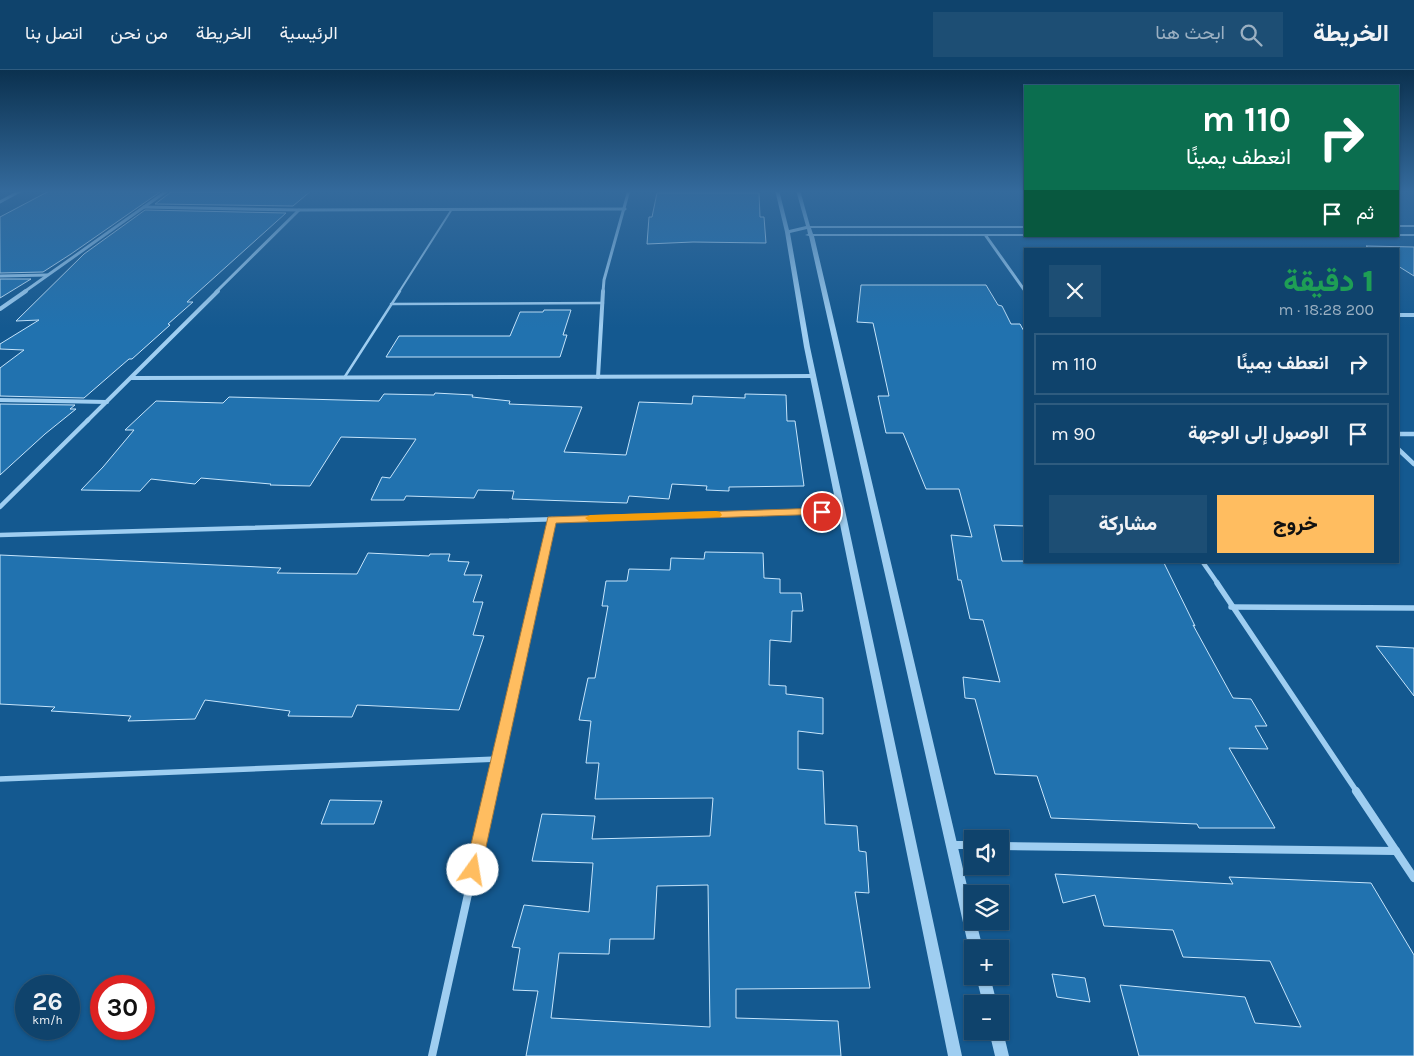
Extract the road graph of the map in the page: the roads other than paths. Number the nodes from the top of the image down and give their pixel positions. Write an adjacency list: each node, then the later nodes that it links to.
1 (103, 236): 9 (street)
2 (272, 236): 18 (street)
3 (435, 236): 12 (lane)
4 (617, 236): 11 (street)
5 (788, 236): 16 (street)
6 (810, 236): 35 (street)
7 (986, 236): 10 (street)
8 (0, 276): 9 (street)
9 (47, 276): 13 (street)
10 (1024, 290)
11 (603, 303): 12 (lane); 17 (street)
12 (391, 304): 19 (lane)
13 (0, 309)
14 (1399, 314): 15 (street)
15 (1414, 315)
16 (813, 376): 17 (street); 27 (street)
17 (598, 377): 19 (street)
18 (131, 378): 19 (street); 21 (street)
19 (344, 378)
20 (0, 400): 21 (street)
21 (108, 402): 26 (street)
22 (1399, 434): 23 (street)
23 (1414, 434)
24 (1399, 451): 25 (street)
25 (1414, 464)
26 (0, 507)
27 (841, 511): 28 (street); 43 (street)
28 (552, 519): 29 (street); 33 (street)
29 (0, 535)
30 (1203, 563): 31 (street)
31 (1231, 607): 32 (street); 38 (street)
32 (1414, 608)
33 (498, 759): 34 (street); 42 (street)
34 (0, 779)
35 (951, 845): 36 (street); 40 (street)
36 (964, 846)
37 (1009, 846): 38 (street)
38 (1396, 851): 39 (street)
39 (1414, 878)
40 (974, 940)
41 (998, 1040): 44 (street)
42 (432, 1056)
43 (955, 1056)
44 (1002, 1056)

